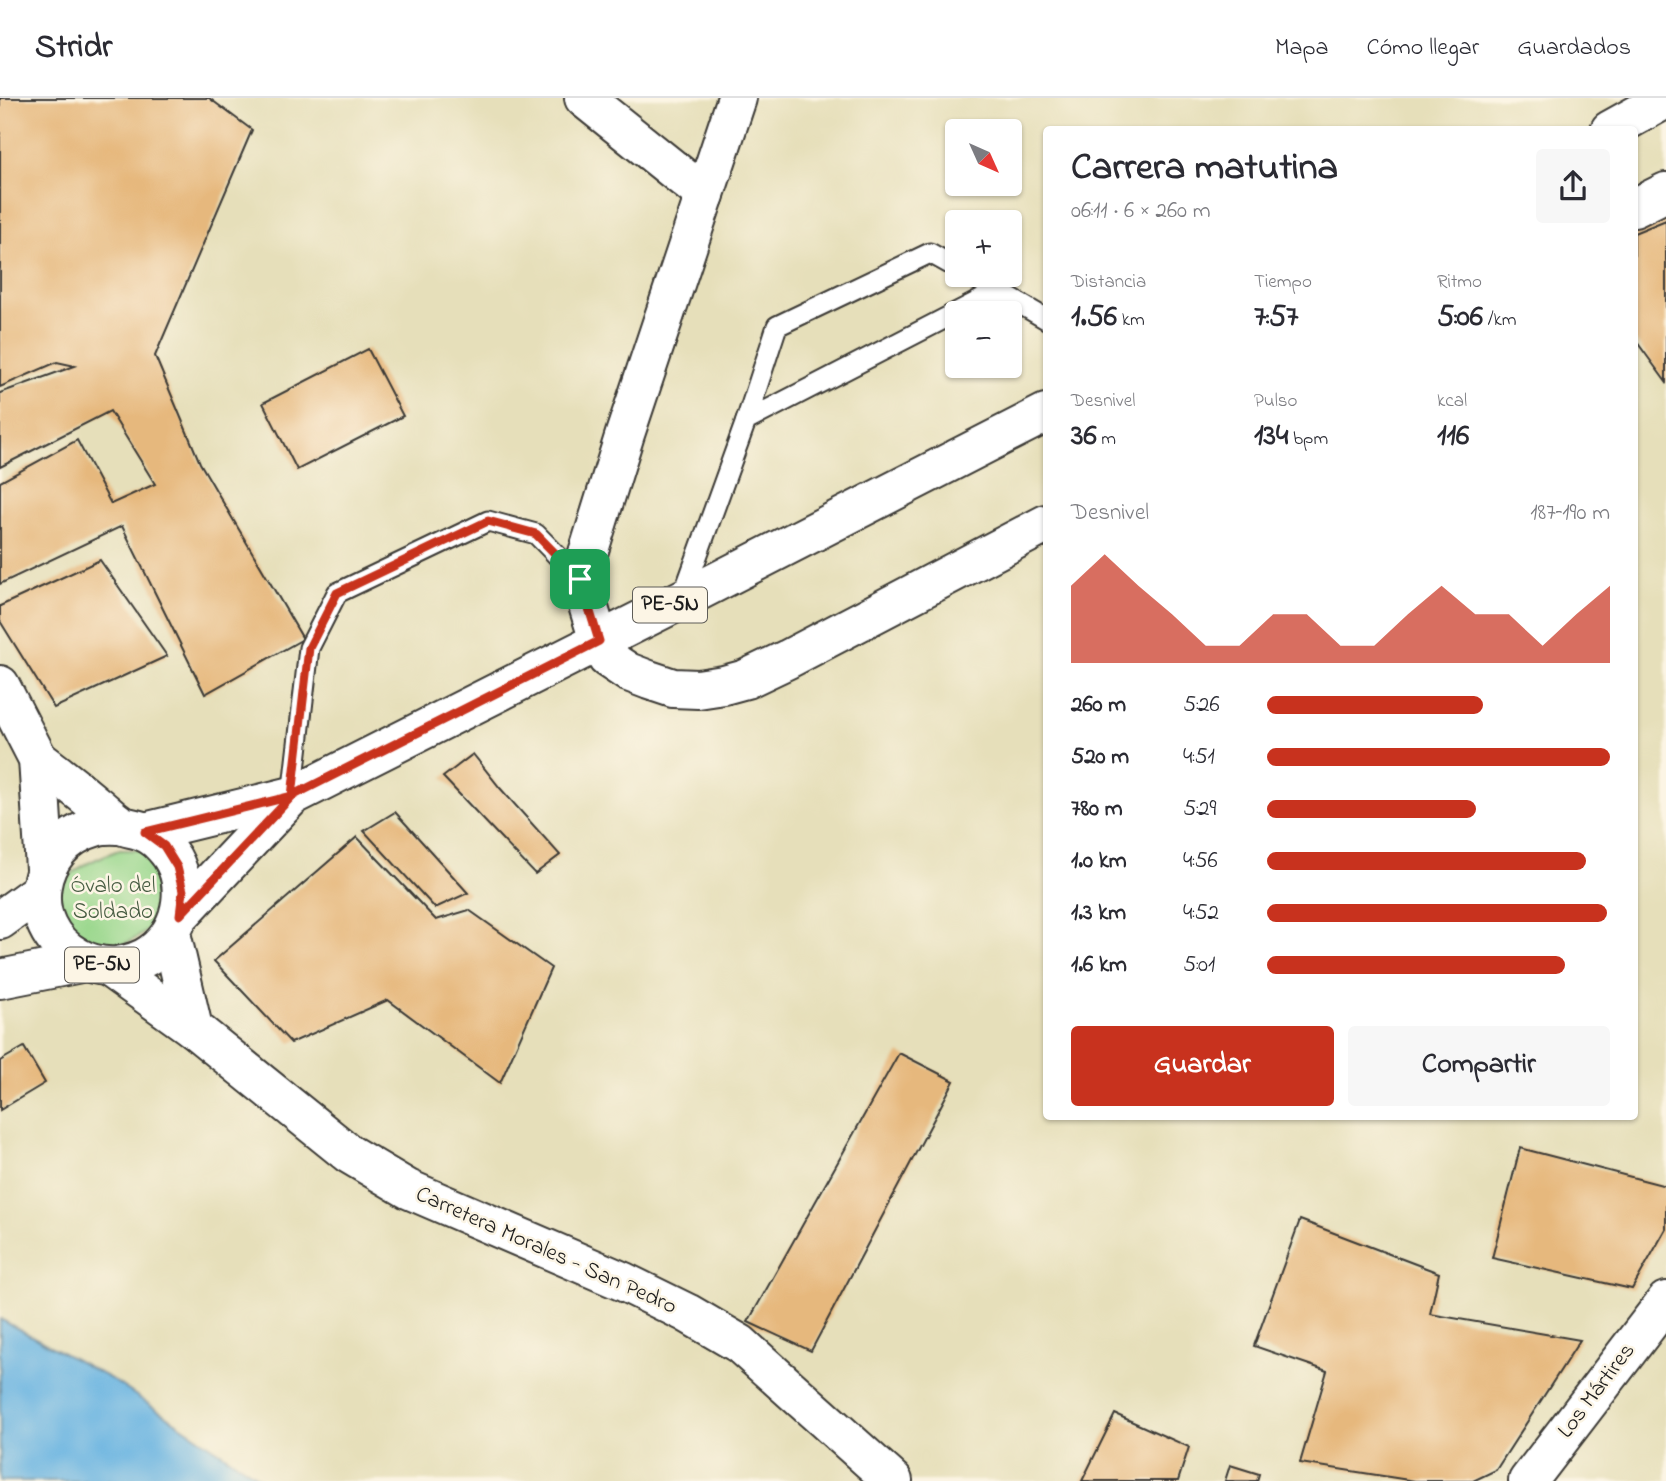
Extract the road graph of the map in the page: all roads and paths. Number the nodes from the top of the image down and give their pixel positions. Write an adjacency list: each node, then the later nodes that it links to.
1 (584, 98): 6 (main road)
2 (737, 98): 6 (main road)
3 (1666, 99): 4 (main road)
4 (1617, 126)
5 (1666, 192): 7 (main road)
6 (705, 195): 15 (main road)
7 (1638, 206)
8 (945, 261): 13 (lane)
9 (991, 287): 10 (lane)
10 (998, 291): 11 (lane); 13 (lane)
11 (1043, 317)
12 (1043, 415): 16 (main road, PE-5N)
13 (746, 421): 16 (lane)
14 (1043, 526): 17 (main road)
15 (580, 579): 17 (main road); 20 (lane)
16 (681, 600): 17 (main road, PE-5N)
17 (599, 641): 20 (main road, PE-5N)
18 (0, 684): 19 (main road, PE-5N)
19 (38, 759): 21 (main road, PE-5N); 22 (main road, PE-5N)
20 (292, 796): 21 (main road, PE-5N); 24 (main road, PE-5N)
21 (133, 828): 22 (main road, PE-5N); 24 (main road, PE-5N)
22 (43, 880): 23 (main road); 25 (main road, PE-5N)
23 (0, 920)
24 (175, 924): 25 (main road, PE-5N); 27 (main road)
25 (97, 964): 26 (main road); 27 (main road, Carretera Morales - San Pedro)
26 (0, 979)
27 (193, 1028): 29 (main road, Carretera Morales - San Pedro)
28 (1666, 1301): 30 (main road, Los Mártires)
29 (893, 1481)
30 (1528, 1481)

